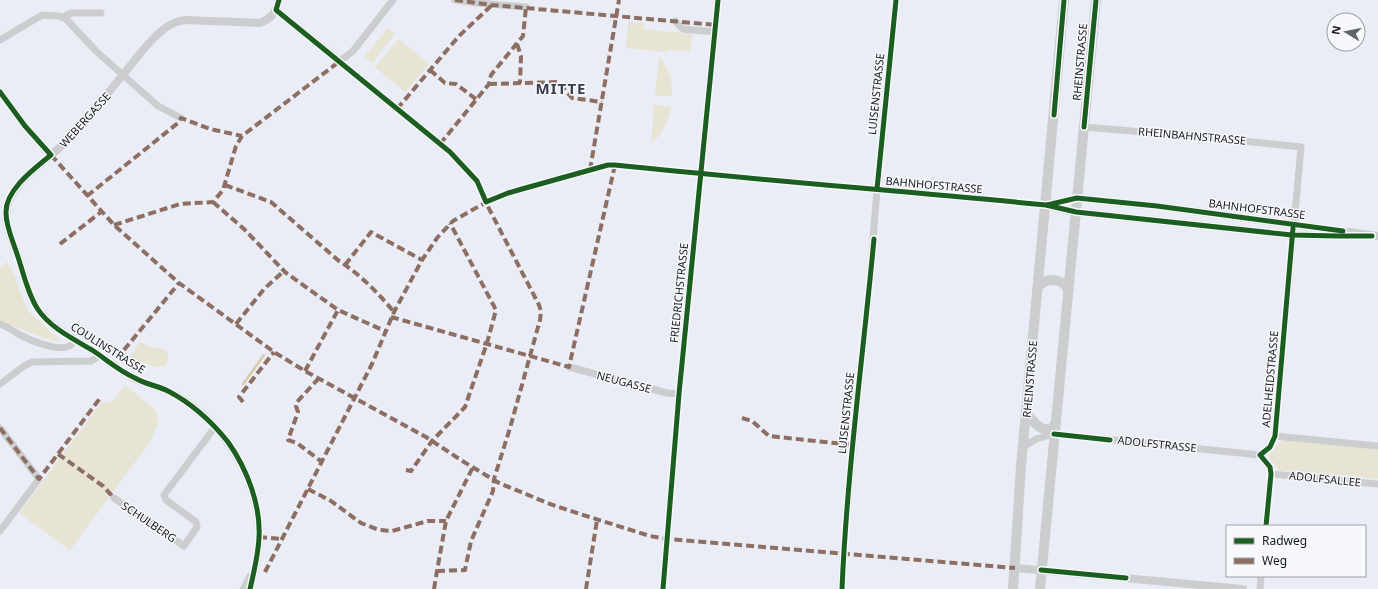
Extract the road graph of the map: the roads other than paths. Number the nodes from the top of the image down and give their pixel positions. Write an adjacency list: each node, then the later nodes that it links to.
1 (279, 0): 9 (street)
2 (393, 0): 9 (street)
3 (455, 0): 8 (street)
4 (718, 0): 13 (street, FRIEDRICHSTRASSE)
5 (896, 0): 22 (street, LUISENSTRASSE)
6 (1064, 0): 24 (main road, RHEINSTRASSE)
7 (1096, 0): 18 (main road, RHEINSTRASSE)
8 (526, 8)
9 (276, 10): 15 (street, WEBERGASSE)
10 (101, 14): 11 (street)
11 (63, 17): 14 (street); 15 (street)
12 (675, 21): 13 (street)
13 (715, 32): 21 (street, FRIEDRICHSTRASSE)
14 (0, 40)
15 (123, 75): 17 (street); 20 (street, WEBERGASSE)
16 (0, 92): 20 (street)
17 (181, 118)
18 (1084, 126): 19 (street, RHEINBAHNSTRASSE); 23 (main road, RHEINSTRASSE)
19 (1301, 147): 27 (street, ADELHEIDSTRASSE)
20 (51, 155): 25 (street, WEBERGASSE)
21 (701, 174): 22 (street, BAHNHOFSTRASSE); 37 (street, FRIEDRICHSTRASSE)
22 (877, 189): 24 (street, BAHNHOFSTRASSE); 59 (street, LUISENSTRASSE)
23 (1077, 198): 24 (street, BAHNHOFSTRASSE); 26 (main road, RHEINSTRASSE); 27 (street, BAHNHOFSTRASSE)
24 (1046, 205): 26 (street, BAHNHOFSTRASSE); 30 (main road, RHEINSTRASSE)
25 (3, 208): 33 (street, COULINSTRASSE)
26 (1076, 212): 28 (street, BAHNHOFSTRASSE); 31 (main road, RHEINSTRASSE)
27 (1293, 224): 28 (street, ADELHEIDSTRASSE); 29 (street, BAHNHOFSTRASSE)
28 (1292, 235): 29 (street, BAHNHOFSTRASSE); 43 (street, ADELHEIDSTRASSE)
29 (1375, 236)
30 (1038, 287): 31 (main road); 38 (main road, RHEINSTRASSE)
31 (1068, 290): 39 (main road, RHEINSTRASSE)
32 (0, 324): 33 (street)
33 (75, 341): 34 (street, COULINSTRASSE)
34 (100, 356): 36 (street); 40 (street, COULINSTRASSE)
35 (569, 367): 37 (street, NEUGASSE)
36 (0, 384)
37 (679, 394): 58 (street, FRIEDRICHSTRASSE)
38 (1026, 412): 39 (main road); 45 (main road, RHEINSTRASSE)
39 (1056, 422): 42 (main road, RHEINSTRASSE)
40 (214, 427): 49 (street, SCHULBERG); 52 (street, COULINSTRASSE)
41 (0, 428): 51 (street)
42 (1054, 434): 45 (street); 46 (street, ADOLFSTRASSE); 54 (main road, RHEINSTRASSE)
43 (1275, 436): 44 (street); 46 (street, ADELHEIDSTRASSE)
44 (1378, 446)
45 (1023, 447): 53 (main road, RHEINSTRASSE)
46 (1260, 455): 47 (street)
47 (1271, 474): 48 (street, ADOLFSALLEE); 50 (street)
48 (1378, 484)
49 (114, 498)
50 (1266, 525)
51 (0, 532)
52 (256, 564): 56 (street, COULINSTRASSE); 57 (street, COULINSTRASSE)
53 (1015, 568): 54 (street); 60 (main road, RHEINSTRASSE)
54 (1041, 570): 61 (main road, RHEINSTRASSE); 62 (street)
55 (1261, 577): 63 (street)
56 (244, 589)
57 (250, 589)
58 (663, 589)
59 (842, 589)
60 (1013, 589)
61 (1040, 589)
62 (1243, 589)
63 (1260, 589)

